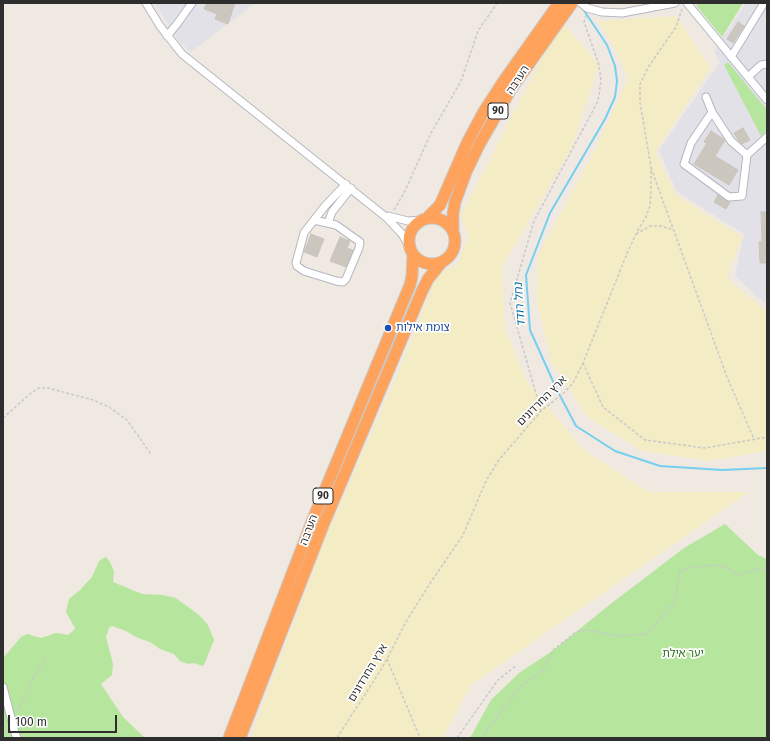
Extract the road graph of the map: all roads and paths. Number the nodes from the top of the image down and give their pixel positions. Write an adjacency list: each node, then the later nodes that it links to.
1 (146, 3): 11 (street)
2 (192, 3): 11 (street)
3 (497, 3): 22 (path)
4 (559, 3): 23 (highway, הערבה / 90)
5 (675, 3): 10 (street)
6 (684, 3): 20 (path, ארץ החרדונים)
7 (687, 3): 12 (street)
8 (764, 3): 12 (street)
9 (574, 4): 10 (street); 26 (highway, הערבה / 90)
10 (587, 8): 32 (path)
11 (167, 36): 21 (street)
12 (731, 57): 14 (street)
13 (767, 64): 14 (street)
14 (748, 78): 16 (street)
15 (706, 97): 17 (street)
16 (767, 100)
17 (712, 112): 19 (street); 19 (street)
18 (767, 137): 19 (street)
19 (747, 155)
20 (651, 167): 27 (path); 28 (path, ארץ החרדונים)
21 (348, 186): 22 (street); 24 (street); 25 (street)
22 (387, 216): 23 (street); 29 (street)
23 (425, 219): 26 (highway); 29 (highway, הערבה / 90)
24 (314, 220): 25 (street); 25 (street)
25 (328, 223)
26 (453, 230): 30 (highway, הערבה / 90)
27 (674, 230): 28 (path); 35 (path)
28 (636, 234): 31 (path, ארץ החרדונים)
29 (412, 251): 30 (highway); 45 (highway, הערבה / 90)
30 (441, 263): 46 (highway, הערבה / 90)
31 (583, 363): 32 (path, ארץ החרדונים); 35 (path)
32 (541, 411): 39 (path, ארץ החרדונים)
33 (3, 418): 36 (path)
34 (767, 437): 35 (path)
35 (754, 439)
36 (151, 454)
37 (767, 569): 50 (path)
38 (45, 656): 42 (path)
39 (387, 659): 47 (path, ארץ החרדונים); 48 (path)
40 (518, 665): 49 (path)
41 (3, 687): 42 (street)
42 (12, 722): 43 (path); 44 (street)
43 (3, 738)
44 (17, 738)
45 (229, 738)
46 (240, 738)
47 (337, 738)
48 (420, 738)
49 (457, 738)
50 (481, 738)

